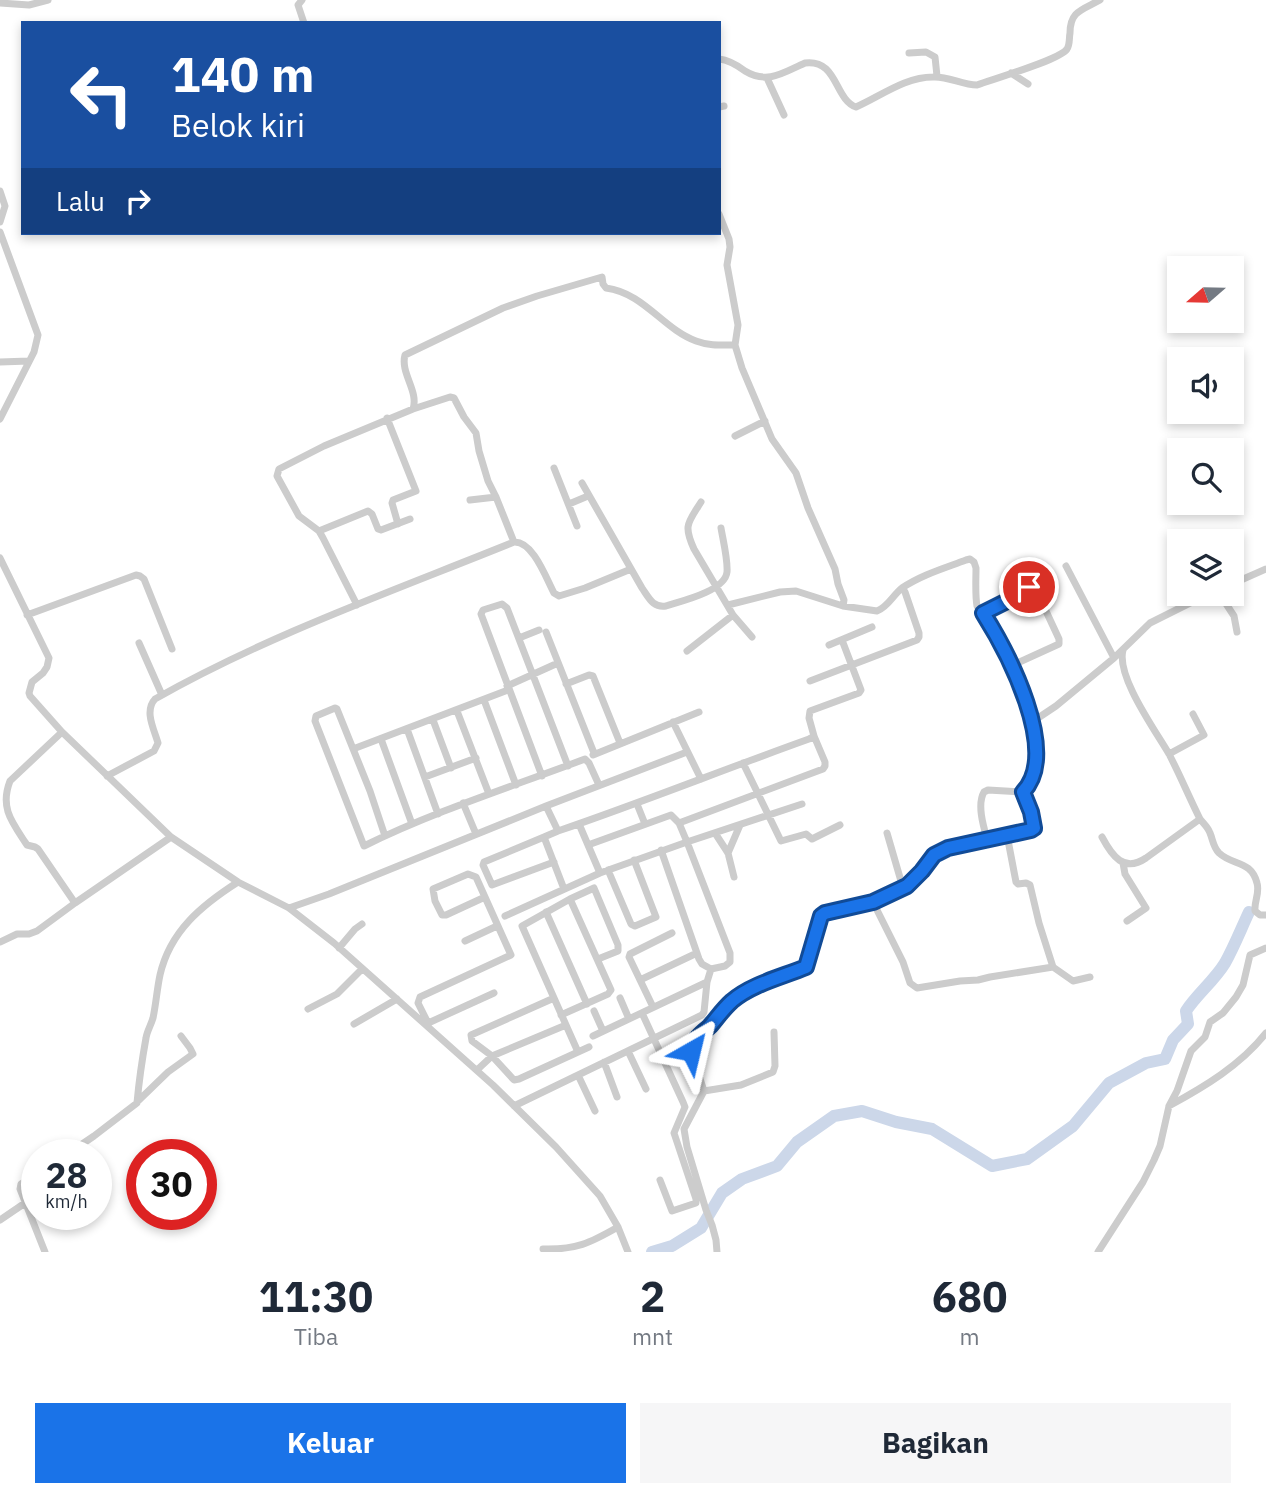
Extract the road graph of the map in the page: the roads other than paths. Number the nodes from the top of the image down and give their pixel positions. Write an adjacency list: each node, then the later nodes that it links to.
1 (48, 0): 4 (street)
2 (302, 0): 5 (street)
3 (1100, 0): 8 (street)
4 (0, 4)
5 (303, 21)
6 (909, 54): 9 (street)
7 (721, 59): 10 (street)
8 (1012, 73): 9 (street); 11 (street)
9 (937, 76): 10 (street)
10 (767, 78): 12 (street)
11 (1028, 84)
12 (785, 115)
13 (0, 191): 15 (street)
14 (721, 219): 19 (street)
15 (0, 222)
16 (0, 232): 17 (street)
17 (9, 257): 18 (street); 20 (street)
18 (0, 261)
19 (735, 345): 22 (street); 25 (street)
20 (29, 361): 21 (street); 24 (street)
21 (0, 362)
22 (413, 409): 23 (street); 30 (street)
23 (387, 418): 35 (street); 38 (street)
24 (0, 419)
25 (765, 421): 26 (street); 50 (street)
26 (735, 436)
27 (554, 468): 33 (street)
28 (582, 483): 29 (street)
29 (588, 496): 33 (street); 42 (street)
30 (496, 497): 31 (street); 39 (street)
31 (470, 500)
32 (701, 502): 46 (street)
33 (569, 504): 36 (street)
34 (411, 519): 35 (street)
35 (398, 524): 38 (street)
36 (577, 526)
37 (721, 528): 46 (street)
38 (319, 531): 48 (street)
39 (514, 542): 42 (street); 48 (street)
40 (0, 558): 44 (street)
41 (1066, 566): 66 (street)
42 (631, 569): 46 (street)
43 (1266, 569): 45 (street)
44 (4, 576): 54 (street)
45 (1244, 579)
46 (717, 587): 49 (street)
47 (905, 592): 68 (street)
48 (357, 605): 74 (street)
49 (728, 605): 50 (street); 55 (street)
50 (843, 606): 53 (street)
51 (1184, 606): 63 (street)
52 (1227, 606): 57 (street)
53 (983, 613): 69 (street); 69 (street)
54 (27, 615): 64 (street); 83 (street)
55 (733, 615): 58 (street); 65 (street)
56 (872, 627): 60 (street)
57 (1237, 632)
58 (752, 637)
59 (519, 638): 67 (street); 70 (street); 73 (street)
60 (842, 640): 62 (street); 68 (street)
61 (139, 643): 74 (street)
62 (829, 645)
63 (1123, 648): 66 (street); 90 (street)
64 (172, 649)
65 (687, 651)
66 (1114, 658): 81 (street)
67 (558, 663): 70 (street); 72 (street)
68 (852, 664): 71 (street); 84 (street)
69 (1011, 666): 81 (street)
70 (533, 675): 73 (street); 94 (street)
71 (810, 681)
72 (566, 684): 86 (street); 89 (street)
73 (508, 688): 75 (street); 97 (street)
74 (162, 695): 96 (street)
75 (484, 700): 76 (street); 100 (street)
76 (457, 711): 79 (street); 91 (street)
77 (699, 712): 80 (street)
78 (1193, 714): 90 (street)
79 (433, 720): 82 (street); 95 (street)
80 (673, 722): 86 (street); 88 (street)
81 (1032, 722): 102 (street)
82 (407, 729): 85 (street); 98 (street)
83 (62, 732): 96 (street); 143 (street)
84 (814, 736): 92 (street); 103 (street)
85 (381, 739): 87 (street); 113 (street)
86 (620, 743): 89 (street)
87 (353, 749): 122 (street); 122 (street)
88 (687, 752): 99 (street); 101 (street)
89 (594, 753): 93 (street)
90 (1169, 754): 111 (street)
91 (476, 758): 95 (street); 104 (street)
92 (744, 762): 99 (street); 103 (street)
93 (589, 763): 94 (street); 101 (street)
94 (568, 766): 97 (street)
95 (451, 768): 98 (street)
96 (107, 776): 124 (street)
97 (542, 776): 100 (street)
98 (425, 778): 109 (street)
99 (701, 779): 106 (street)
100 (516, 785): 104 (street)
101 (599, 785): 108 (street)
102 (1023, 792): 123 (street); 127 (street)
103 (758, 793): 110 (street); 112 (street)
104 (489, 794): 105 (street)
105 (463, 803): 109 (street); 120 (street)
106 (637, 804): 114 (street); 115 (street)
107 (802, 804): 110 (street)
108 (547, 806): 118 (street); 120 (street)
109 (438, 814): 113 (street)
110 (769, 816): 116 (street); 117 (street)
111 (1199, 819): 134 (street); 146 (street)
112 (679, 823): 115 (street); 128 (street)
113 (412, 824): 122 (street)
114 (579, 824): 118 (street); 129 (street)
115 (645, 824): 129 (street)
116 (740, 825): 121 (street); 131 (street)
117 (840, 825)
118 (558, 831): 125 (street)
119 (887, 833): 138 (street)
120 (476, 834): 144 (street)
121 (715, 834): 128 (street); 131 (street)
122 (384, 835)
123 (1007, 835): 127 (street); 158 (street)
124 (171, 837): 137 (street); 143 (street)
125 (544, 837): 133 (street); 133 (street)
126 (1102, 837): 134 (street)
127 (987, 839): 138 (street)
128 (687, 842): 130 (street); 160 (street)
129 (588, 845): 135 (street)
130 (661, 850): 132 (street); 156 (street)
131 (728, 853): 136 (street)
132 (634, 860): 135 (street); 135 (street)
133 (554, 862): 139 (street)
134 (1123, 863): 148 (street)
135 (604, 871): 139 (street)
136 (734, 877)
137 (238, 882): 144 (street); 194 (street)
138 (903, 888): 142 (street)
139 (564, 889): 147 (street)
140 (485, 897): 140 (street); 150 (street)
141 (570, 899): 145 (street); 157 (street); 157 (street)
142 (873, 902): 158 (street); 192 (street)
143 (75, 903): 153 (street)
144 (289, 908): 154 (street)
145 (546, 912): 165 (street); 168 (street)
146 (1266, 915)
147 (505, 916)
148 (1127, 921)
149 (362, 924): 154 (street)
150 (497, 926): 152 (street); 175 (street)
151 (672, 933): 162 (street)
152 (465, 941)
153 (0, 942)
154 (339, 948): 159 (street)
155 (1266, 948): 196 (street)
156 (697, 953): 160 (street); 162 (street)
157 (597, 959): 168 (street)
158 (1053, 967): 161 (street)
159 (362, 969): 167 (street); 170 (street)
160 (711, 969): 163 (street)
161 (1090, 977)
162 (640, 980): 169 (street)
163 (707, 982): 169 (street); 183 (street)
164 (494, 993): 175 (street)
165 (554, 998): 173 (street); 187 (street)
166 (620, 998): 174 (street)
167 (397, 999): 175 (street); 176 (street)
168 (587, 1004): 173 (street)
169 (653, 1007): 172 (street)
170 (308, 1009)
171 (594, 1011): 178 (street)
172 (642, 1013): 174 (street); 183 (street)
173 (561, 1015): 177 (street)
174 (629, 1019): 178 (street)
175 (427, 1023): 189 (street)
176 (354, 1024)
177 (566, 1025): 186 (street); 187 (street)
178 (603, 1031): 182 (street)
179 (774, 1032): 192 (street)
180 (1266, 1034): 196 (street)
181 (181, 1036): 194 (street)
182 (593, 1036)
183 (654, 1038): 185 (street); 199 (street)
184 (589, 1046): 186 (street)
185 (628, 1051): 188 (street); 191 (street)
186 (578, 1052): 187 (street)
187 (492, 1056): 189 (street)
188 (604, 1062): 190 (street); 193 (street)
189 (477, 1070): 195 (street)
190 (578, 1075): 195 (street); 197 (street)
191 (646, 1089)
192 (704, 1091): 207 (street)
193 (617, 1097)
194 (137, 1103): 198 (street)
195 (514, 1106): 202 (street)
196 (1169, 1106): 208 (street)
197 (595, 1111)
198 (90, 1139)
199 (660, 1180)
200 (21, 1206): 201 (street)
201 (0, 1220)
202 (618, 1227): 204 (street); 206 (street)
203 (36, 1230): 205 (street)
204 (543, 1249)
205 (45, 1252)
206 (628, 1252)
207 (716, 1252)
208 (1098, 1252)

